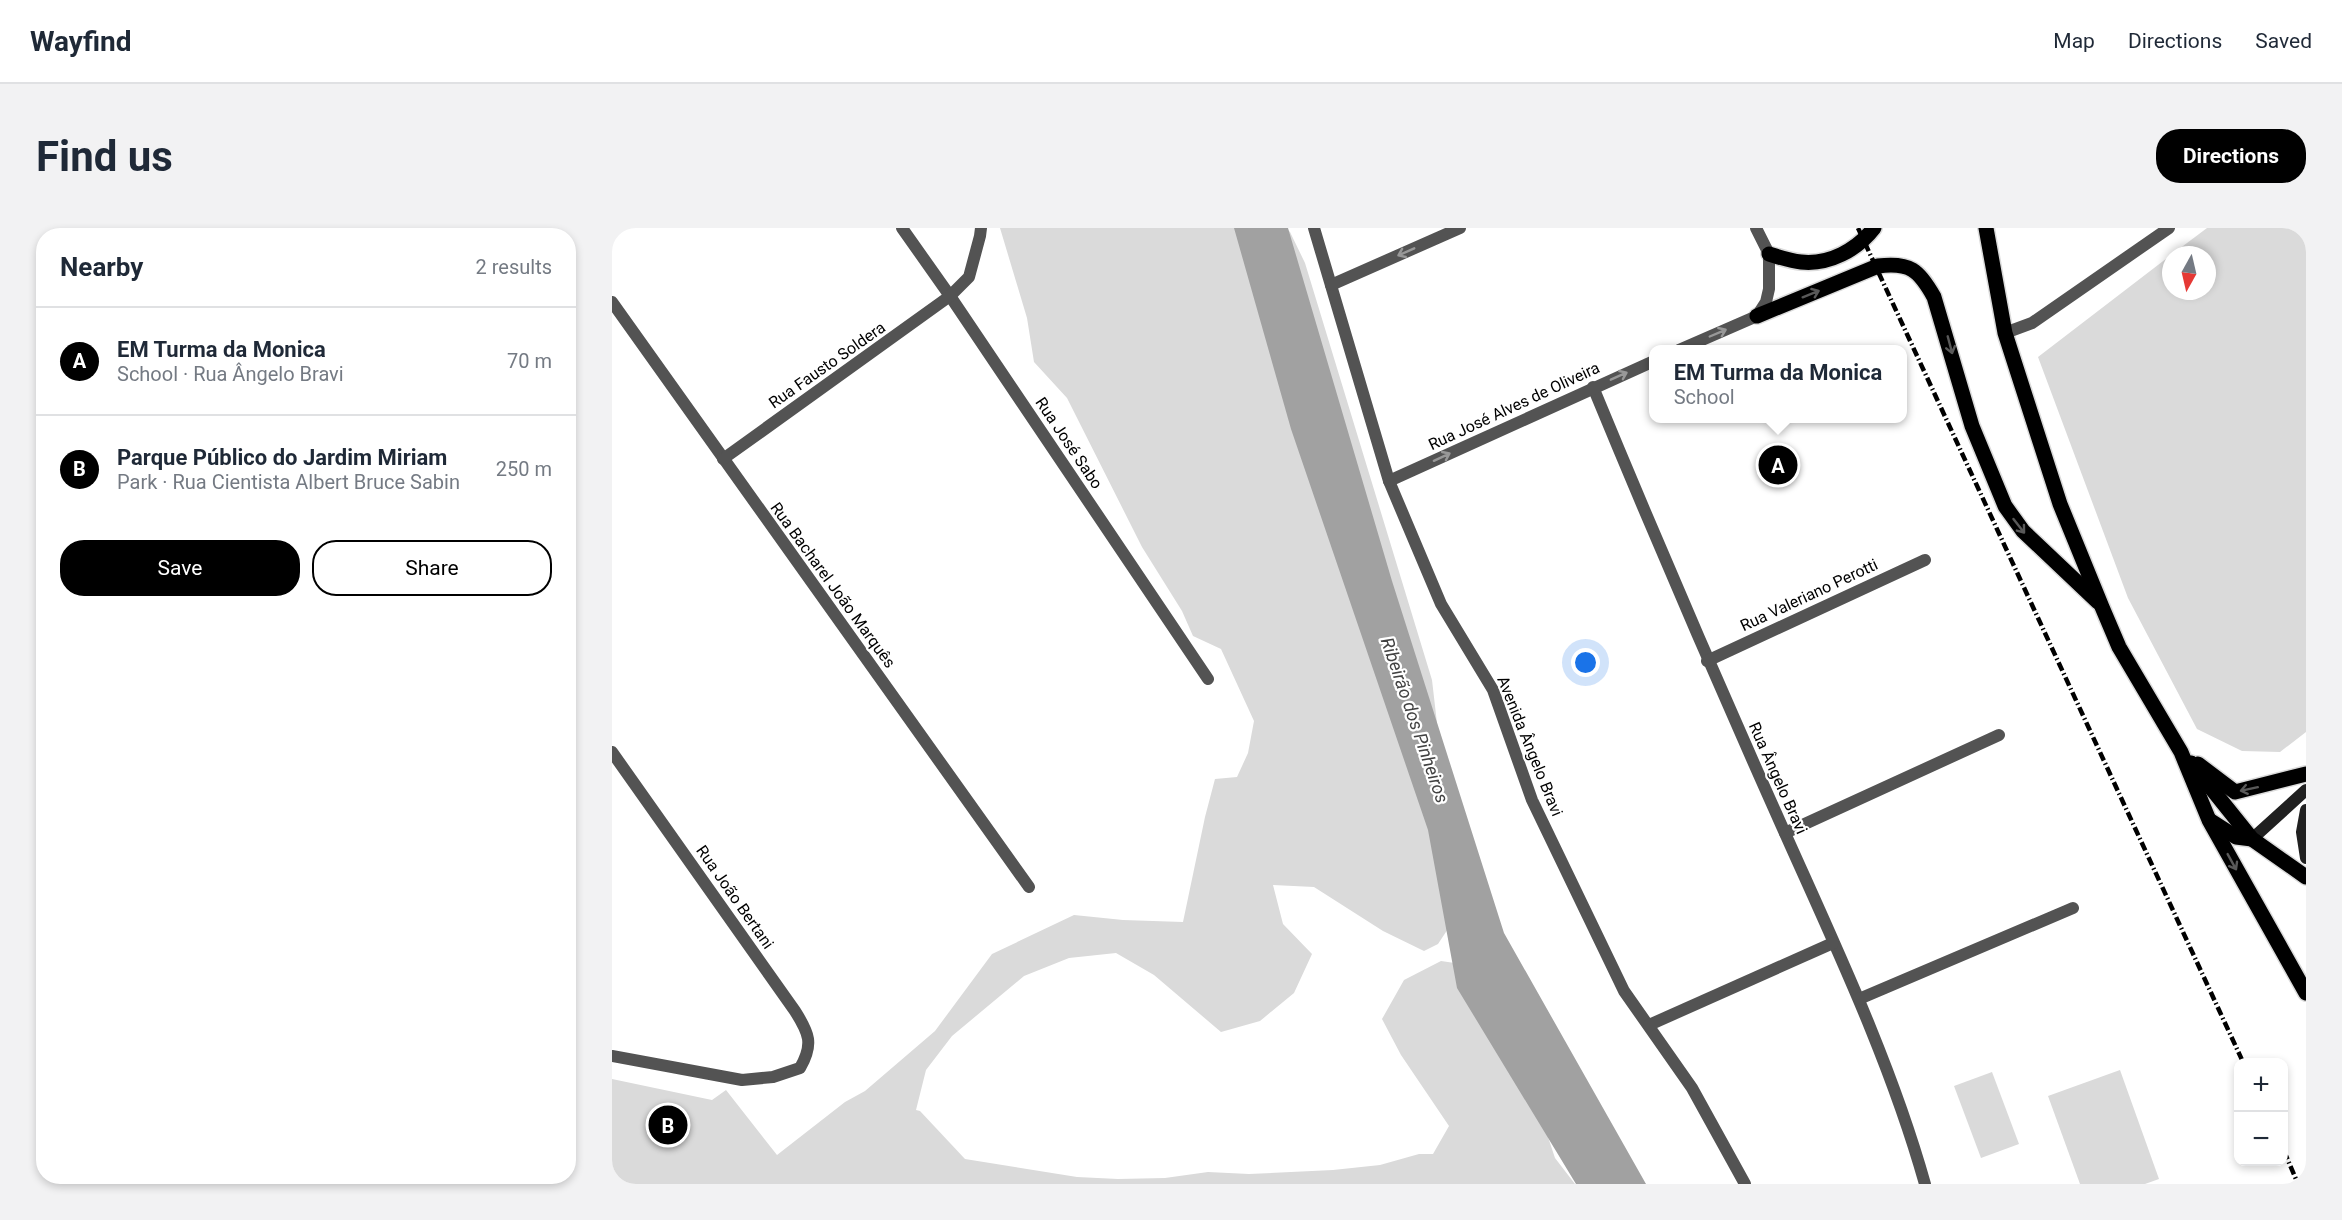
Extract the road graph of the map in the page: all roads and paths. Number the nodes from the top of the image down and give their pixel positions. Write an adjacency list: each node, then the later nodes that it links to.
1 (902, 228): 11 (street, Rua José Sabo)
2 (981, 228): 11 (street, Rua Fausto Soldera)
3 (1314, 228): 10 (street, Avenida Ângelo Bravi)
4 (1460, 228): 10 (street, one-way to 10)
5 (1756, 228): 9 (street)
6 (1874, 228): 9 (main road)
7 (1986, 228): 14 (main road)
8 (2169, 228): 14 (street)
9 (1769, 254): 13 (street)
10 (1331, 285): 19 (street, Avenida Ângelo Bravi)
11 (950, 296): 18 (street, Rua Fausto Soldera); 23 (street, Rua José Sabo)
12 (612, 302): 18 (street, Rua Bacharel João Marquês)
13 (1757, 316): 15 (street, one-way to 13); 21 (main road, one-way to 21)
14 (2005, 333): 21 (main road)
15 (1690, 345)
16 (1649, 363): 17 (street, Rua José Alves de Oliveira, one-way to 16)
17 (1593, 387): 19 (street, Rua José Alves de Oliveira, one-way to 17); 22 (street, Rua Ângelo Bravi)
18 (723, 459): 35 (street, Rua Bacharel João Marquês)
19 (1389, 481): 40 (street, Avenida Ângelo Bravi)
20 (1925, 560): 22 (street, Rua Valeriano Perotti)
21 (2102, 607): 26 (main road)
22 (1707, 661): 31 (street, Rua Ângelo Bravi)
23 (1208, 678)
24 (1998, 735): 31 (street)
25 (612, 752): 41 (street, Rua João Bertani)
26 (2181, 752): 27 (main road, one-way to 26); 30 (main road); 32 (main road)
27 (2306, 774)
28 (2306, 790): 32 (street)
29 (2306, 810): 33 (street)
30 (2209, 820): 32 (main road); 38 (main road, one-way to 38)
31 (1785, 833): 37 (street, Rua Ângelo Bravi)
32 (2252, 839): 34 (main road)
33 (2306, 858)
34 (2306, 877)
35 (1029, 887)
36 (2073, 908): 39 (street)
37 (1833, 943): 39 (street, Rua Ângelo Bravi); 40 (street)
38 (2306, 993)
39 (1859, 999): 43 (street, Rua Ângelo Bravi)
40 (1649, 1025): 42 (street, Avenida Ângelo Bravi)
41 (612, 1056)
42 (1745, 1184)
43 (1926, 1184)

